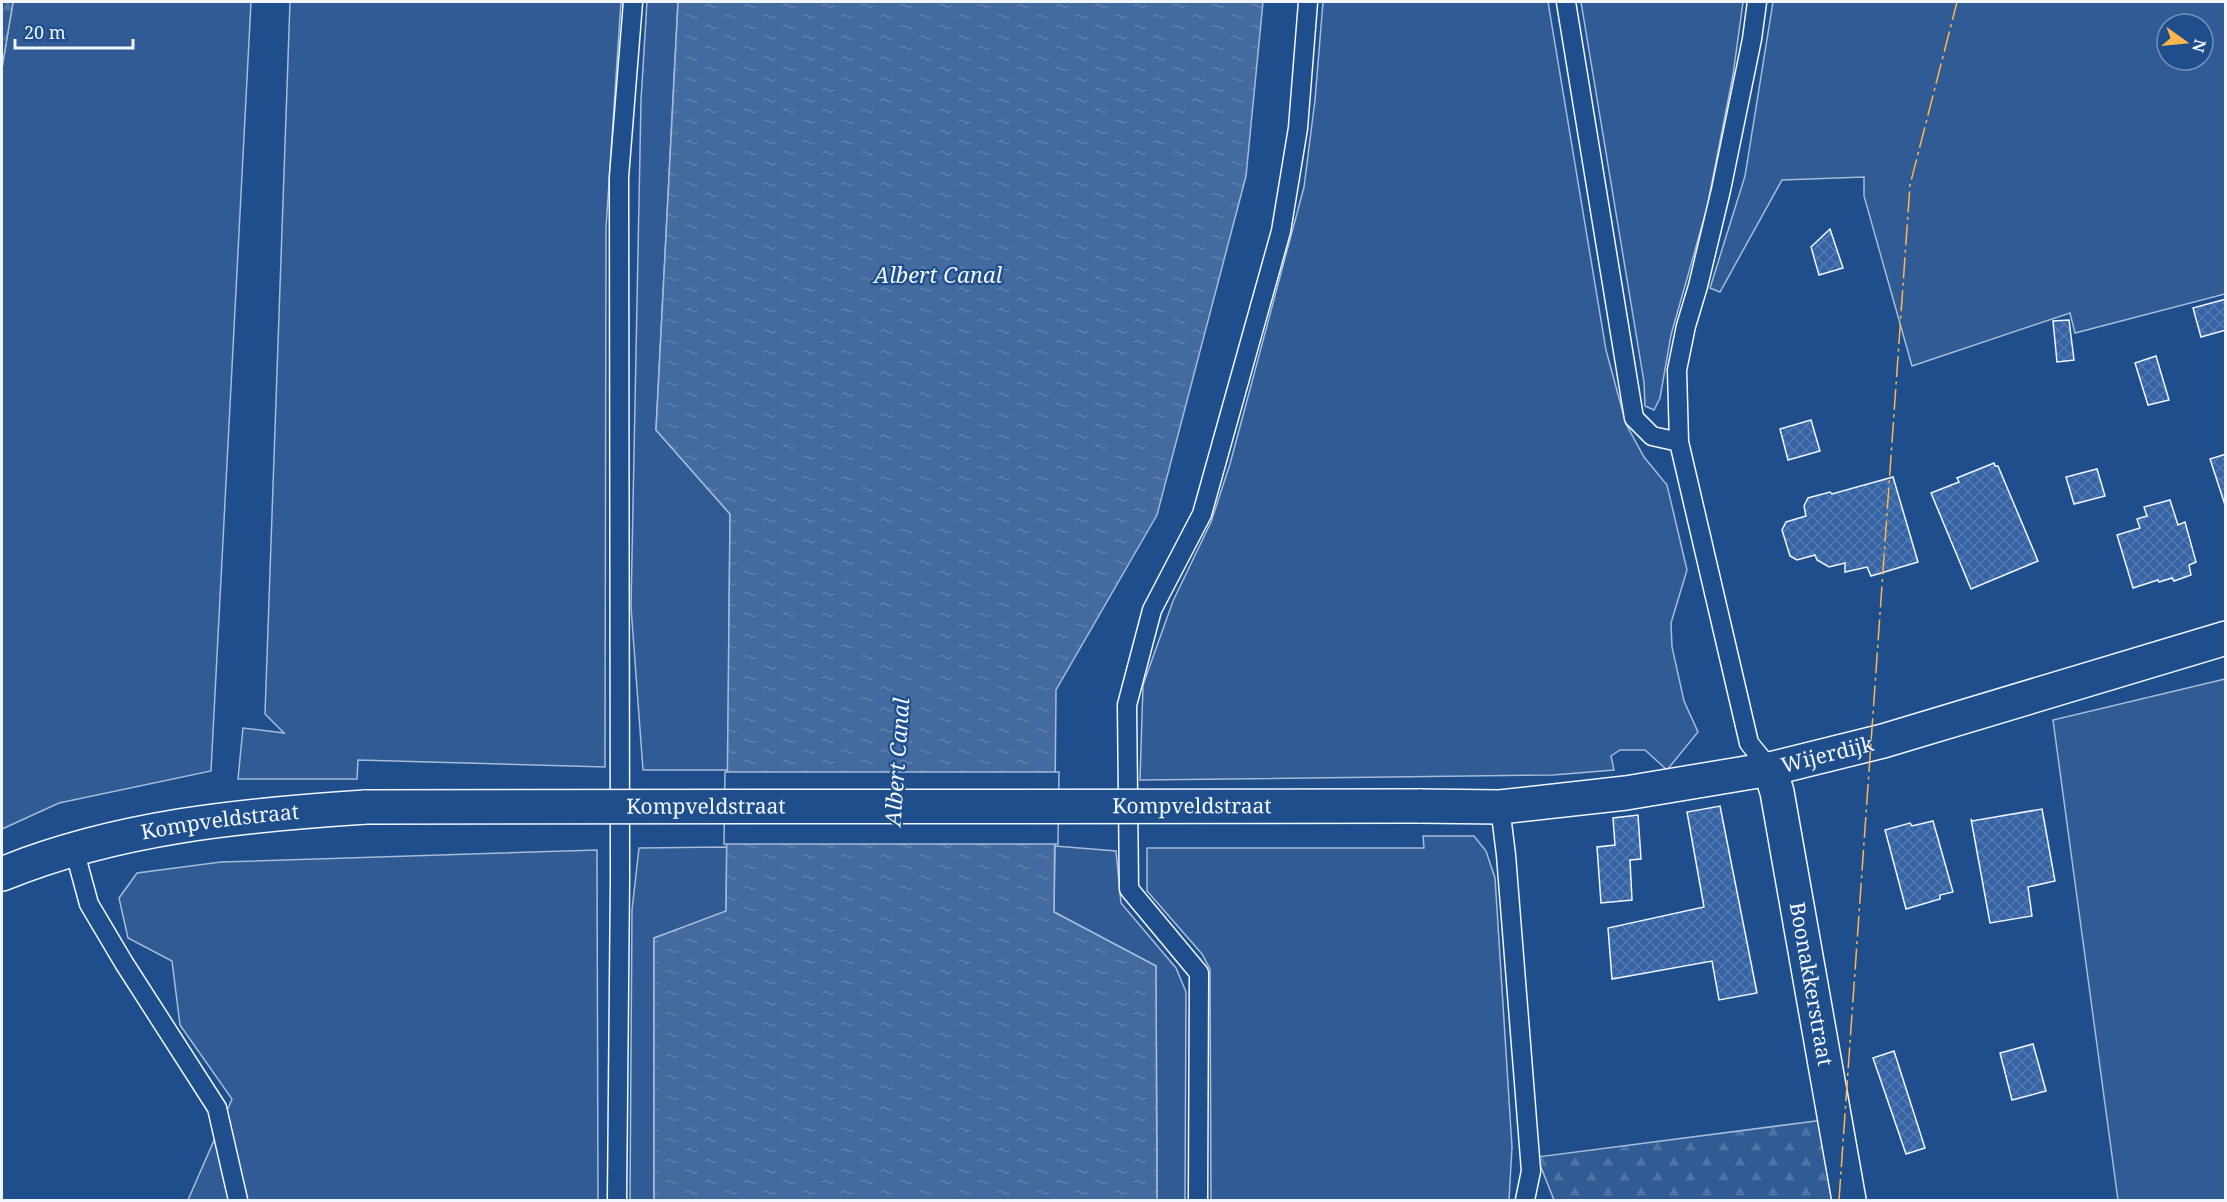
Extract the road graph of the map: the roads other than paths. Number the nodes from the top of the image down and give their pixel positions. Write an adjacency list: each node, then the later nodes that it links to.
1 (633, 2): 13 (lane)
2 (1308, 2): 14 (lane)
3 (1566, 2): 5 (lane)
4 (1757, 2): 5 (lane)
5 (1679, 442): 7 (lane)
6 (2226, 638): 7 (street, Wijerdijk)
7 (1770, 769): 9 (street, Wijerdijk); 16 (street, Boonakkerstraat)
8 (1418, 806): 9 (street, Wijerdijk); 10 (street, Kompveldstraat, bridge)
9 (1500, 807): 15 (lane)
10 (74, 849): 11 (street, Kompveldstraat); 12 (lane)
11 (2, 874)
12 (238, 1200)
13 (617, 1200)
14 (1198, 1200)
15 (1526, 1200)
16 (1848, 1200)

